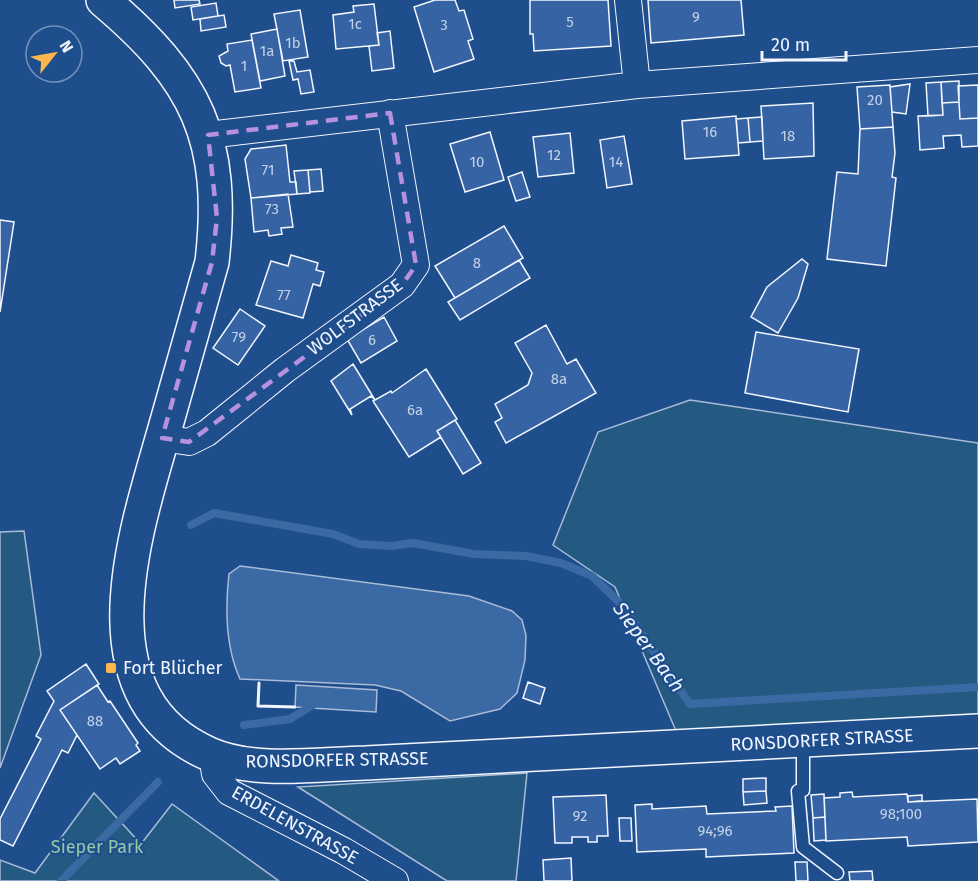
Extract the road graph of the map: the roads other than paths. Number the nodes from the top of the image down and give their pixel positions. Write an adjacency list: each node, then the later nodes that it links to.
1 (104, 0): 6 (main road, RONSDORFER STRASSE)
2 (628, 0): 4 (street)
3 (978, 60): 4 (street)
4 (637, 85): 5 (street)
5 (390, 113): 6 (street); 7 (street, WOLFSTRASSE)
6 (208, 135): 7 (main road, RONSDORFER STRASSE)
7 (162, 438): 10 (main road, RONSDORFER STRASSE)
8 (978, 731): 9 (main road, RONSDORFER STRASSE)
9 (803, 741): 10 (main road, RONSDORFER STRASSE); 11 (lane)
10 (212, 755): 12 (street, ERDELENSTRASSE)
11 (837, 873)
12 (395, 881)

